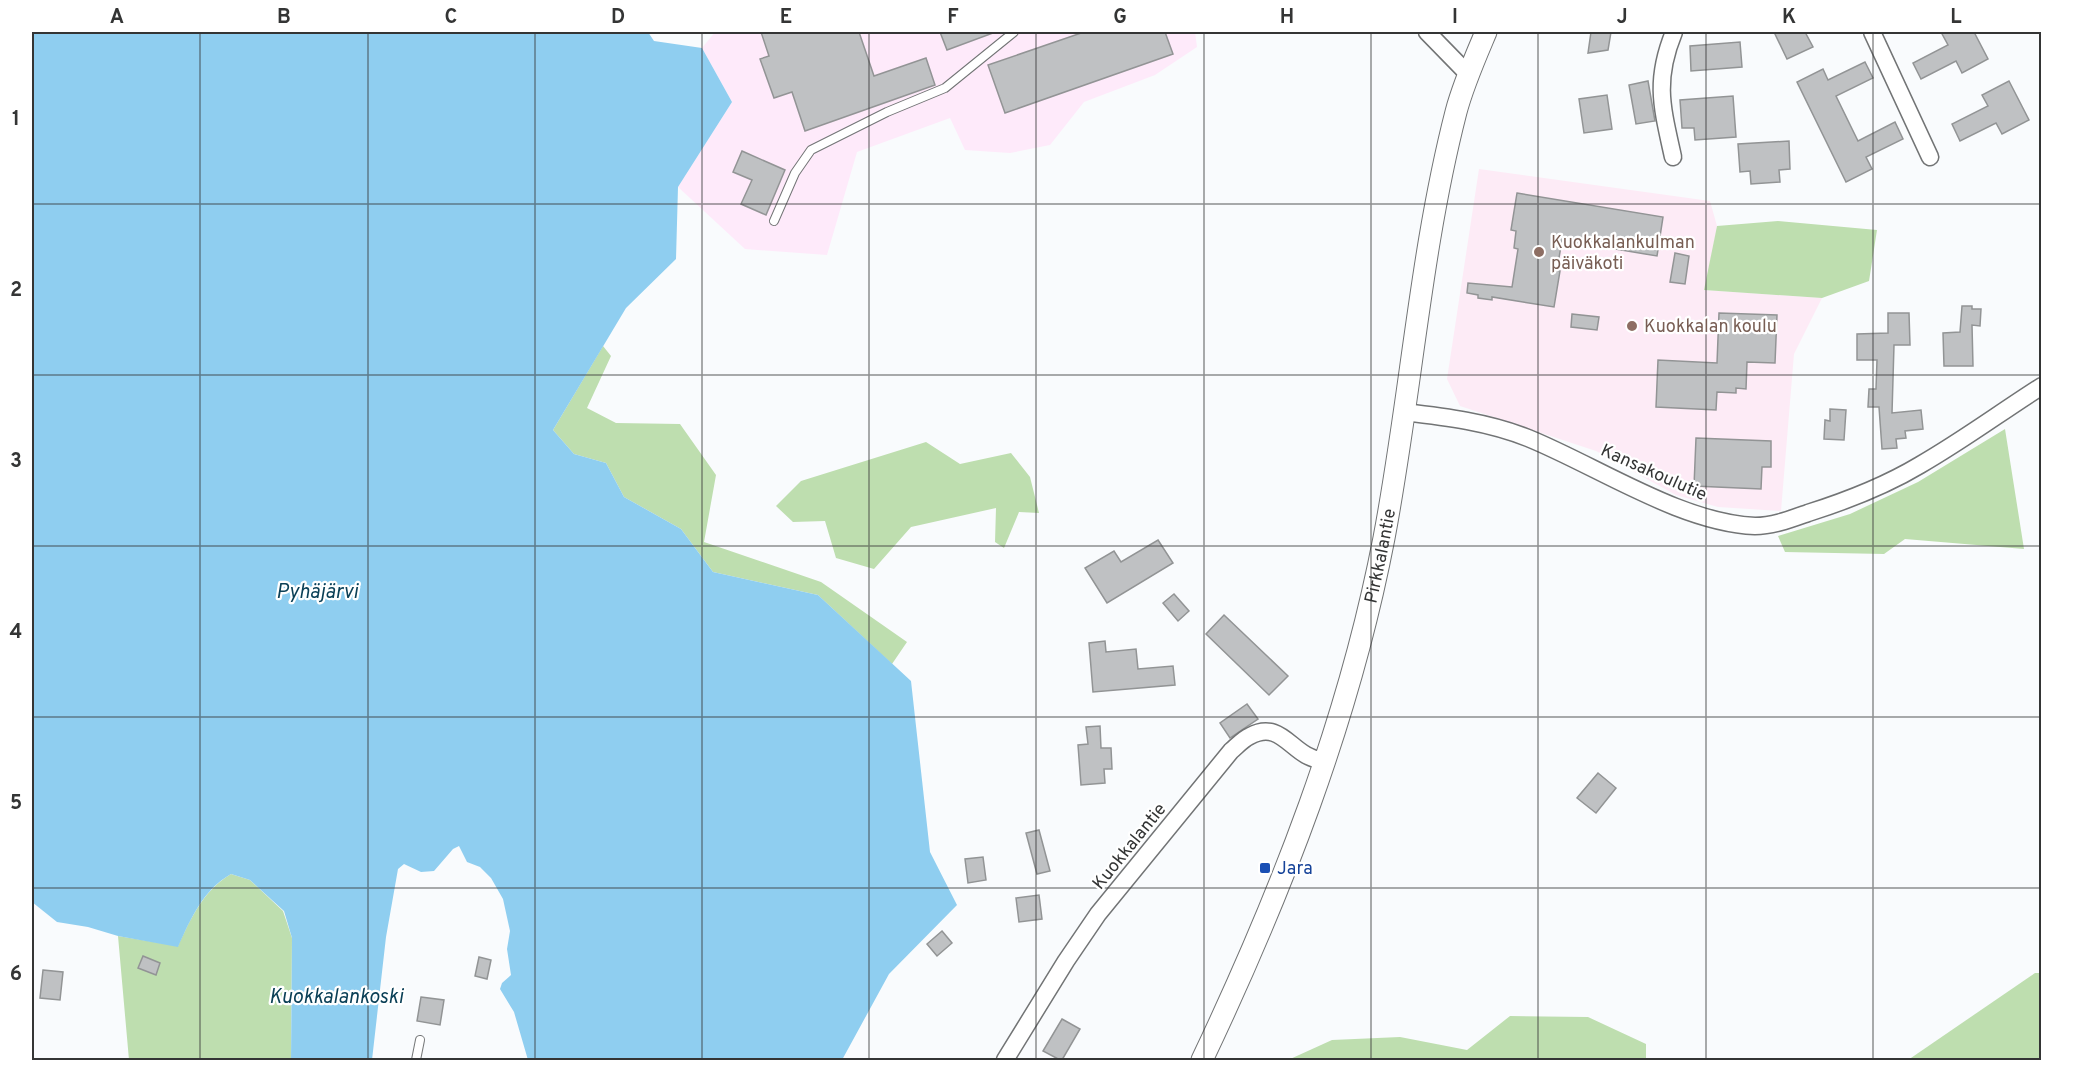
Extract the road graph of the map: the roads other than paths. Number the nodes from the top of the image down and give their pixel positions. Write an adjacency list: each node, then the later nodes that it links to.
1 (1014, 32): 9 (lane)
2 (1427, 32): 6 (street)
3 (1486, 32): 6 (street, Pirkkalantie)
4 (1674, 32): 7 (street)
5 (1872, 32): 8 (street)
6 (1468, 74): 11 (street, Pirkkalantie)
7 (1673, 157)
8 (1930, 157)
9 (774, 221)
10 (2042, 386): 11 (street, Kansakoulutie)
11 (1404, 412): 12 (street, Pirkkalantie)
12 (1324, 762): 15 (street, Kuokkalantie); 16 (street, Pirkkalantie)
13 (420, 1040): 14 (lane)
14 (416, 1060)
15 (1005, 1060)
16 (1202, 1060)

